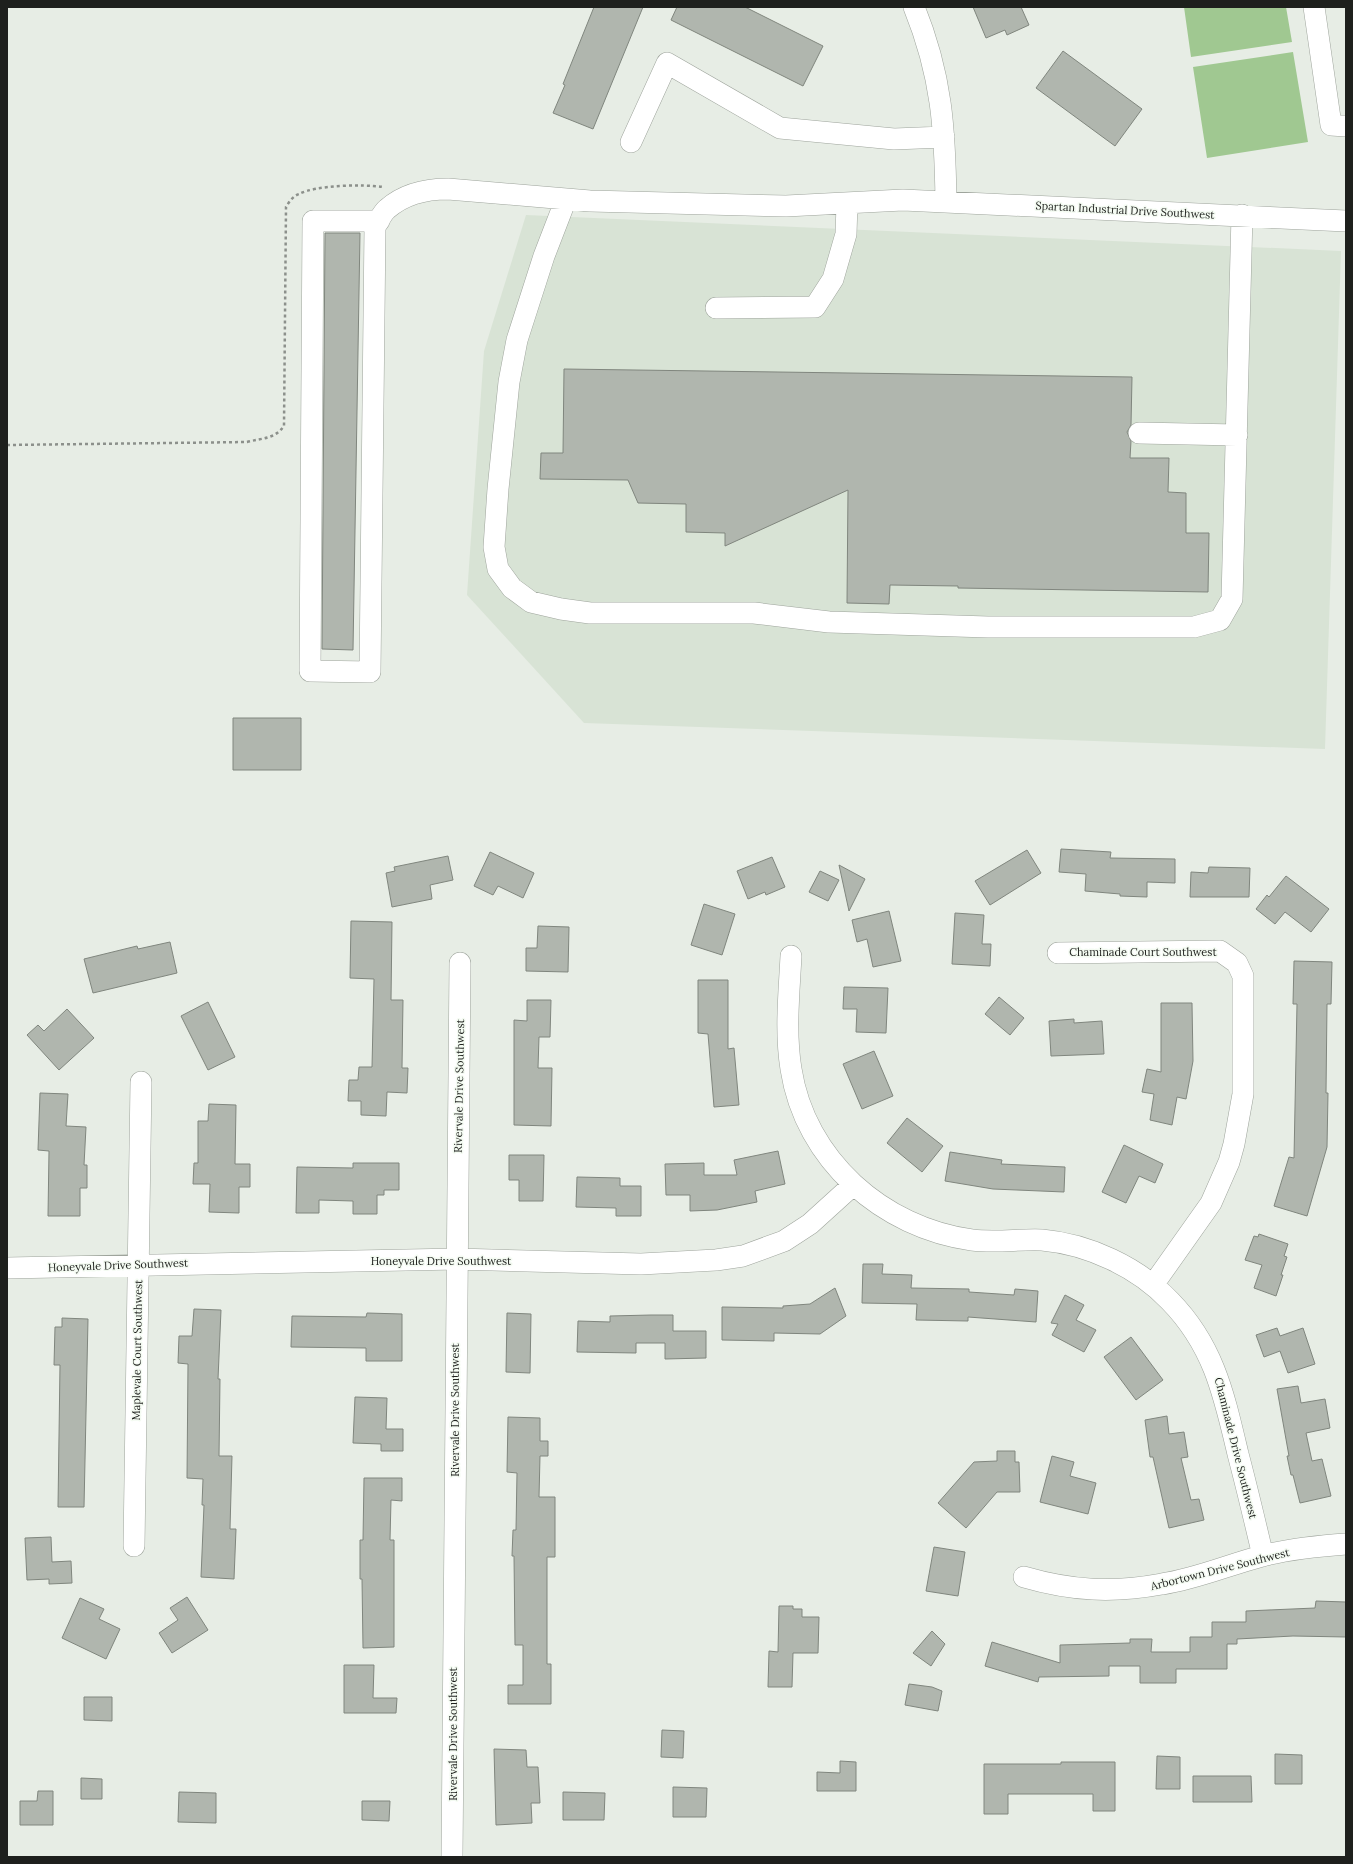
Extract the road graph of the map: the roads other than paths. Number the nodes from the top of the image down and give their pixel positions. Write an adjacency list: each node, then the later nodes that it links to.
1 (914, 7): 4 (street)
2 (1314, 7): 3 (street)
3 (1346, 126)
4 (944, 137): 5 (street); 7 (street)
5 (631, 142)
6 (566, 199): 8 (street, Spartan Industrial Drive Southwest); 10 (street, Spartan Industrial Drive Southwest); 14 (street)
7 (946, 202): 8 (street, Spartan Industrial Drive Southwest); 9 (street, Spartan Industrial Drive Southwest)
8 (847, 204): 12 (street)
9 (1242, 215): 11 (street, Spartan Industrial Drive Southwest); 14 (street)
10 (379, 221): 10 (street)
11 (1346, 221)
12 (716, 308)
13 (1139, 433): 14 (street)
14 (1237, 435)
15 (1058, 952): 23 (street, Chaminade Court Southwest)
16 (791, 956): 19 (street, Chaminade Drive Southwest)
17 (460, 963): 20 (street, Rivervale Drive Southwest)
18 (141, 1082): 21 (street, Maplevale Court Southwest)
19 (853, 1185): 20 (street, Honeyvale Drive Southwest); 23 (street, Chaminade Drive Southwest)
20 (457, 1259): 21 (street, Honeyvale Drive Southwest); 28 (street, Rivervale Drive Southwest)
21 (139, 1264): 22 (street, Honeyvale Drive Southwest); 25 (street, Maplevale Court Southwest)
22 (7, 1268)
23 (1153, 1285): 26 (street, Chaminade Drive Southwest)
24 (1346, 1544): 26 (street, Arbortown Drive Southwest)
25 (134, 1546)
26 (1263, 1556): 27 (street, Arbortown Drive Southwest)
27 (1024, 1577)
28 (452, 1857)

